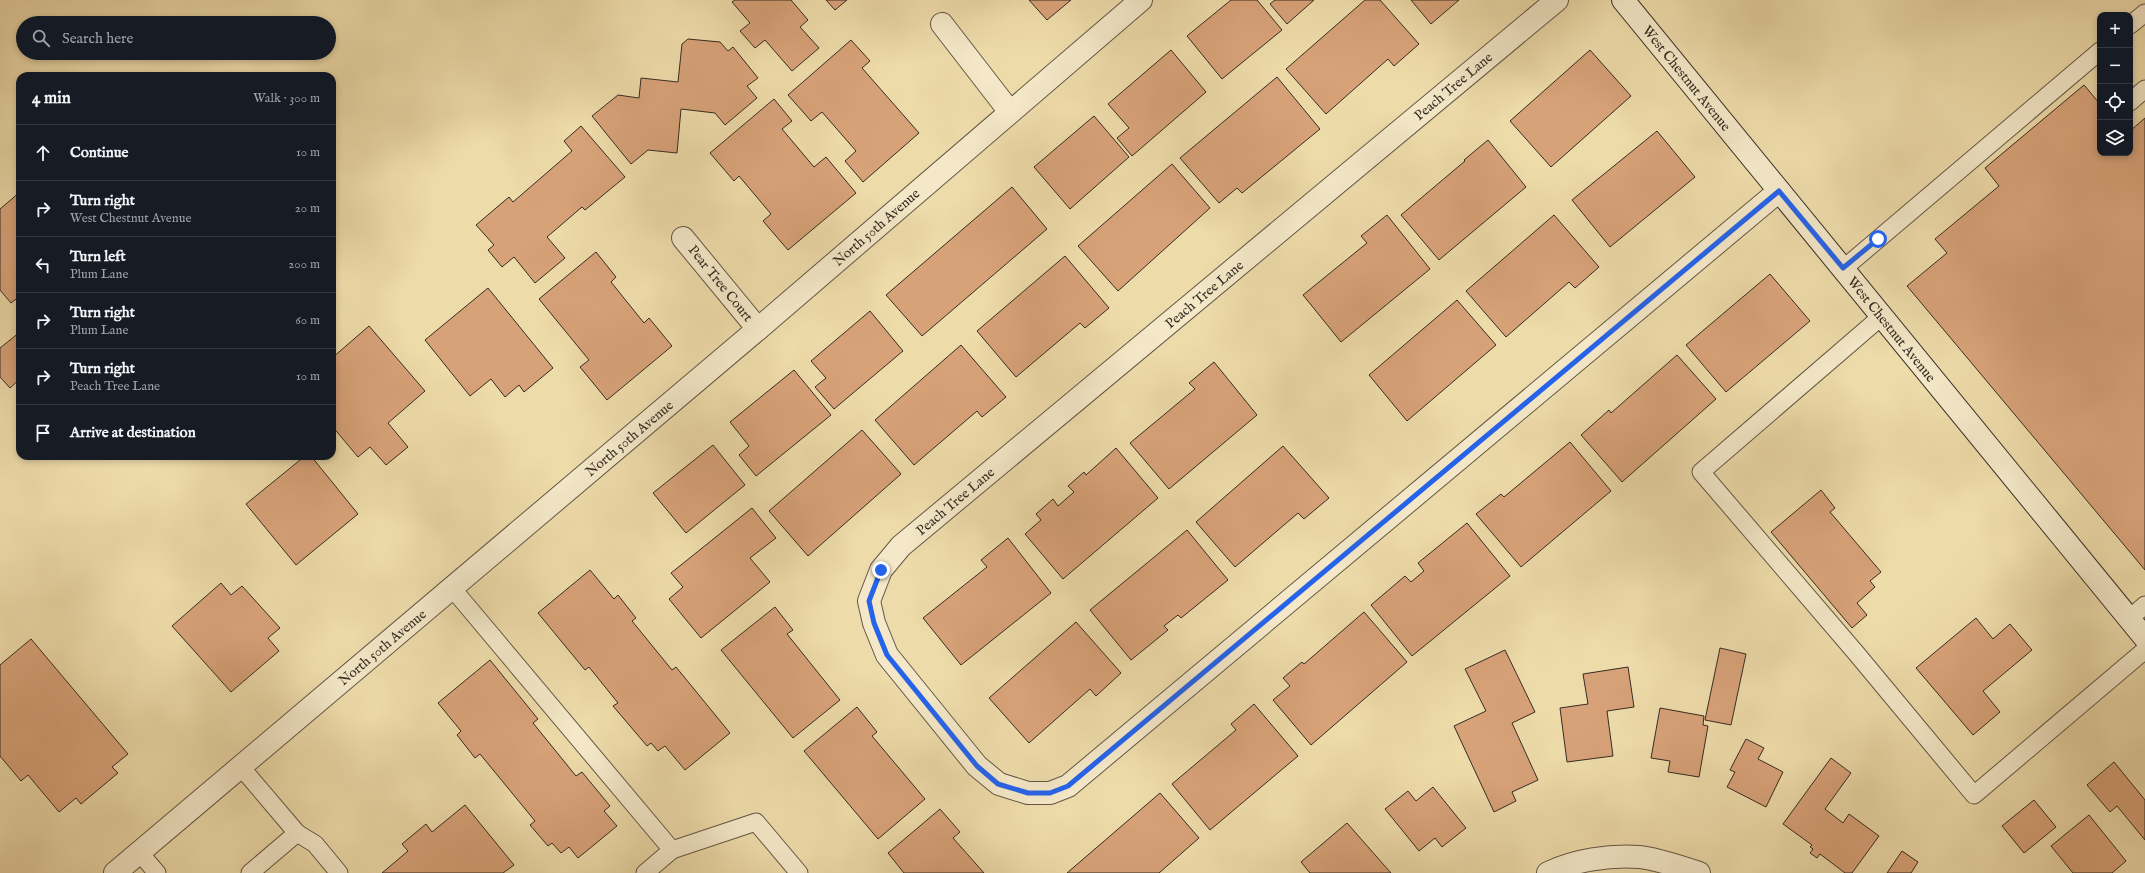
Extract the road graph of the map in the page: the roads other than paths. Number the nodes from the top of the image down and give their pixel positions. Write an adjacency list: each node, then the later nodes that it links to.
1 (1141, 0): 10 (street, North 50th Avenue)
2 (1557, 0): 11 (street, Peach Tree Lane)
3 (1624, 0): 11 (street, West Chestnut Avenue)
4 (2145, 13): 5 (lane)
5 (2133, 23)
6 (942, 24): 10 (street)
7 (2097, 54): 13 (lane)
8 (2145, 89): 9 (lane)
9 (2133, 99)
10 (1010, 112): 15 (street, North 50th Avenue)
11 (1779, 191): 13 (street, West Chestnut Avenue)
12 (683, 238): 15 (street, Pear Tree Court)
13 (1843, 268): 14 (street, West Chestnut Avenue)
14 (1882, 316): 17 (street, West Chestnut Avenue); 19 (lane)
15 (758, 329): 16 (street, North 50th Avenue)
16 (452, 588): 20 (street, North 50th Avenue); 22 (lane)
17 (2137, 612): 18 (street, West Chestnut Avenue)
18 (2145, 638)
19 (2145, 650)
20 (240, 767): 21 (lane); 23 (street, North 50th Avenue)
21 (297, 833): 25 (lane); 28 (lane)
22 (672, 850): 24 (lane); 29 (lane)
23 (139, 852): 26 (street, North 50th Avenue); 27 (lane)
24 (794, 871)
25 (254, 872)
26 (115, 873)
27 (157, 873)
28 (339, 873)
29 (645, 873)
30 (1548, 873): 31 (street)
31 (1698, 873)

